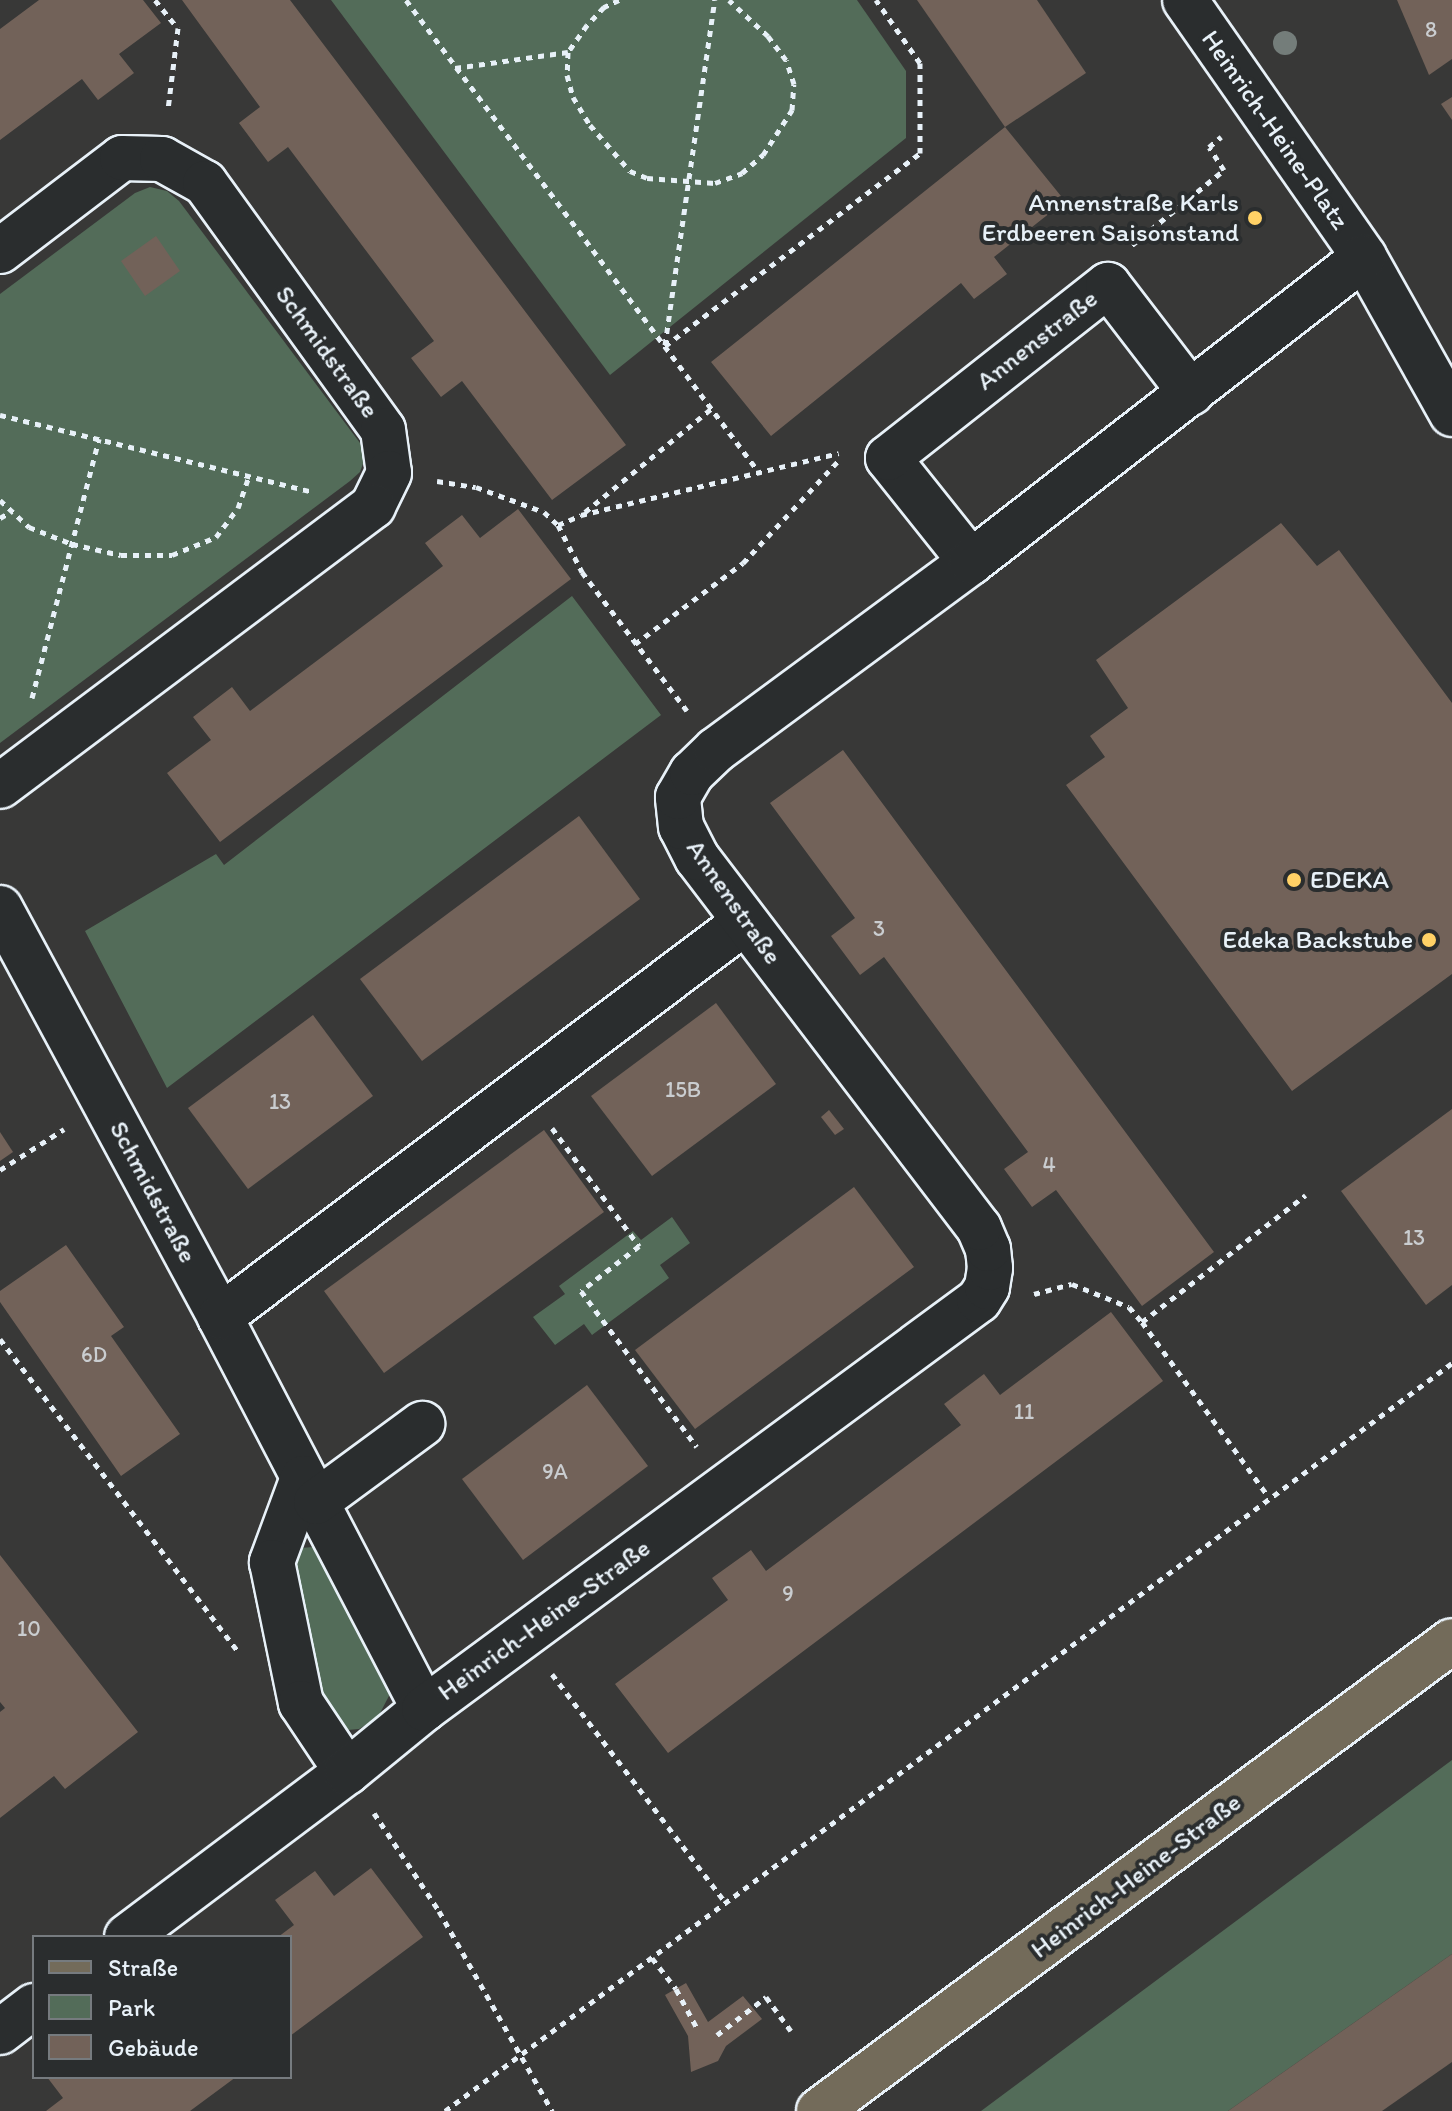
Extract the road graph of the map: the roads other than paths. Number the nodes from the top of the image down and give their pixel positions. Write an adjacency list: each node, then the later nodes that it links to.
1 (1188, 1): 3 (street, Heinrich-Heine-Platz)
2 (0, 251): 7 (street, Schmidstraße)
3 (1364, 257): 4 (street, Annenstraße); 5 (street)
4 (1191, 393): 6 (street, Annenstraße); 6 (street, Annenstraße)
5 (1452, 414)
6 (971, 562): 9 (street, Annenstraße)
7 (0, 786)
8 (0, 908): 11 (street, Schmidstraße)
9 (745, 922): 10 (street, Annenstraße); 11 (street)
10 (967, 1311): 15 (street, Heinrich-Heine-Straße)
11 (220, 1317): 13 (street, Schmidstraße)
12 (422, 1424): 13 (street)
13 (309, 1490): 15 (street, Schmidstraße); 16 (street)
14 (1452, 1641): 20 (main road, Heinrich-Heine-Straße)
15 (424, 1709): 16 (street, Heinrich-Heine-Straße)
16 (347, 1772): 17 (street, Heinrich-Heine-Straße)
17 (130, 1935)
18 (32, 2008): 19 (street)
19 (0, 2032)
20 (819, 2111)

